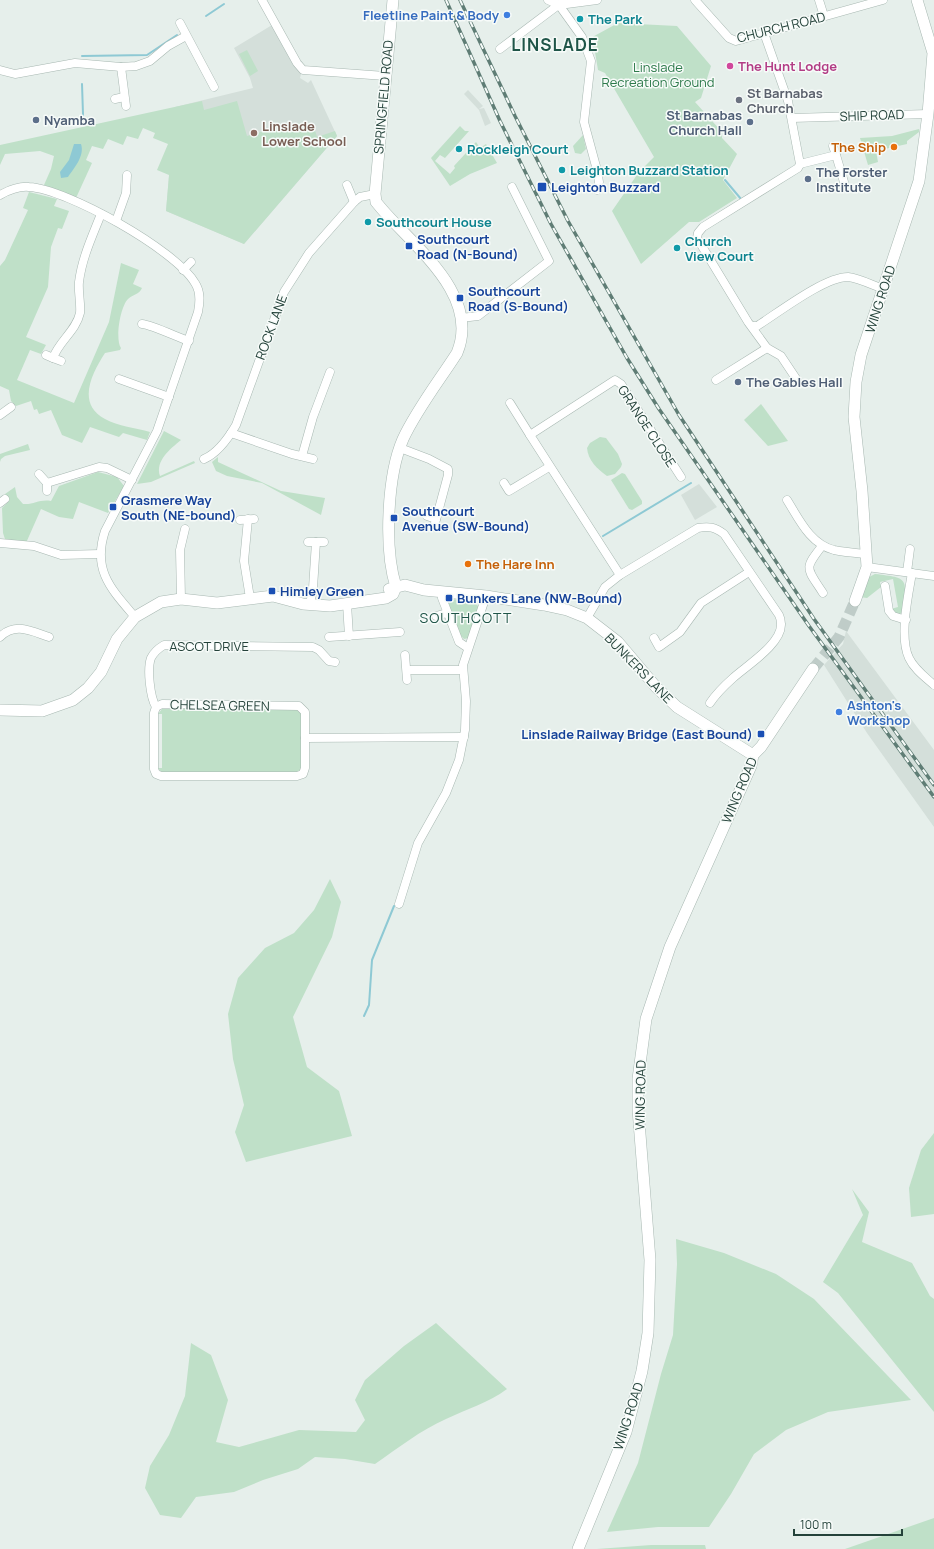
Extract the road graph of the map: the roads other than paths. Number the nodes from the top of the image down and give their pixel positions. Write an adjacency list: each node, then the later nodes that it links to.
1 (262, 0): 19 (street)
2 (393, 0): 19 (street, SPRINGFIELD ROAD)
3 (548, 0): 9 (street)
4 (598, 0): 9 (street)
5 (695, 0): 12 (street, CHURCH ROAD)
6 (819, 0): 10 (street)
7 (883, 0): 10 (street, CHURCH ROAD)
8 (917, 0): 15 (street, WING ROAD)
9 (562, 3): 14 (street); 34 (street)
10 (824, 16): 12 (street, CHURCH ROAD)
11 (180, 23): 13 (street)
12 (764, 33): 26 (street)
13 (186, 36): 16 (street); 18 (street)
14 (500, 49)
15 (933, 58): 25 (street, WING ROAD)
16 (121, 67): 17 (street); 22 (street)
17 (0, 71)
18 (206, 72): 20 (street); 21 (street)
19 (385, 76): 35 (street, SPRINGFIELD ROAD)
20 (198, 77)
21 (214, 86)
22 (124, 97): 23 (street); 24 (street)
23 (115, 99)
24 (126, 106)
25 (928, 114): 26 (street, SHIP ROAD); 42 (street, WING ROAD)
26 (792, 118): 29 (street)
27 (833, 146): 28 (street)
28 (836, 155): 29 (street); 31 (street)
29 (800, 164): 45 (street)
30 (127, 175): 39 (street)
31 (844, 182)
32 (347, 185): 37 (street)
33 (512, 187): 43 (street)
34 (597, 190)
35 (375, 194): 37 (street, ROCK LANE); 43 (street)
36 (0, 195): 38 (street)
37 (354, 202): 57 (street, ROCK LANE)
38 (101, 214): 39 (street); 48 (street)
39 (116, 221): 41 (street)
40 (191, 262): 41 (street)
41 (184, 270): 46 (street)
42 (883, 289): 45 (street); 77 (street, WING ROAD)
43 (462, 318): 59 (street)
44 (142, 324): 46 (street)
45 (752, 326): 47 (street)
46 (189, 341): 53 (street)
47 (767, 348): 50 (street); 51 (street)
48 (53, 358)
49 (330, 372): 60 (street)
50 (716, 380)
51 (797, 380)
52 (122, 383): 53 (street)
53 (169, 397): 66 (street)
54 (510, 403): 58 (street)
55 (11, 407): 56 (street)
56 (1, 417)
57 (231, 433): 60 (street); 61 (street, ROCK LANE)
58 (530, 435): 63 (street); 65 (street, GRANGE CLOSE)
59 (400, 448): 69 (street); 84 (street)
60 (302, 456): 62 (street)
61 (204, 459)
62 (313, 459)
63 (549, 467): 67 (street); 81 (street)
64 (39, 474): 66 (street)
65 (681, 478)
66 (132, 480): 76 (street)
67 (504, 483)
68 (787, 500): 74 (street)
69 (427, 516)
70 (247, 519): 87 (street)
71 (183, 532): 89 (street)
72 (316, 542): 92 (street)
73 (0, 543): 76 (street)
74 (822, 546): 77 (street); 85 (street)
75 (910, 549): 80 (street)
76 (100, 554): 95 (street)
77 (865, 554): 78 (street, WING ROAD)
78 (867, 568): 80 (street); 90 (street, WING ROAD)
79 (749, 572): 81 (street); 103 (street); 112 (street)
80 (909, 573): 82 (street); 97 (street)
81 (620, 575): 96 (street)
82 (934, 576)
83 (885, 586): 97 (street)
84 (396, 587): 86 (street, BUNKERS LANE); 91 (street)
85 (823, 593)
86 (486, 596): 96 (street, BUNKERS LANE); 104 (street)
87 (250, 598): 89 (street); 92 (street)
88 (442, 598): 93 (street)
89 (181, 599): 95 (street)
90 (855, 601)
91 (347, 604): 92 (street); 99 (street)
92 (310, 605)
93 (447, 613): 94 (street); 104 (street)
94 (436, 616)
95 (135, 617): 114 (street)
96 (587, 618): 117 (street, BUNKERS LANE)
97 (906, 620): 111 (street)
98 (400, 632): 99 (street)
99 (349, 636): 102 (street)
100 (0, 637): 101 (street)
101 (49, 637)
102 (329, 637)
103 (654, 638)
104 (468, 648): 108 (street)
105 (406, 655): 107 (street)
106 (335, 662): 113 (street, ASCOT DRIVE)
107 (407, 670): 108 (street); 110 (street)
108 (462, 670): 115 (street)
109 (813, 670): 117 (street, WING ROAD)
110 (407, 680)
111 (934, 685)
112 (710, 703)
113 (156, 708): 116 (street, CHELSEA GREEN); 116 (street, CHELSEA GREEN)
114 (0, 710)
115 (464, 737): 116 (street); 118 (street)
116 (305, 738)
117 (753, 755): 119 (street, WING ROAD)
118 (399, 904)
119 (578, 1549)

